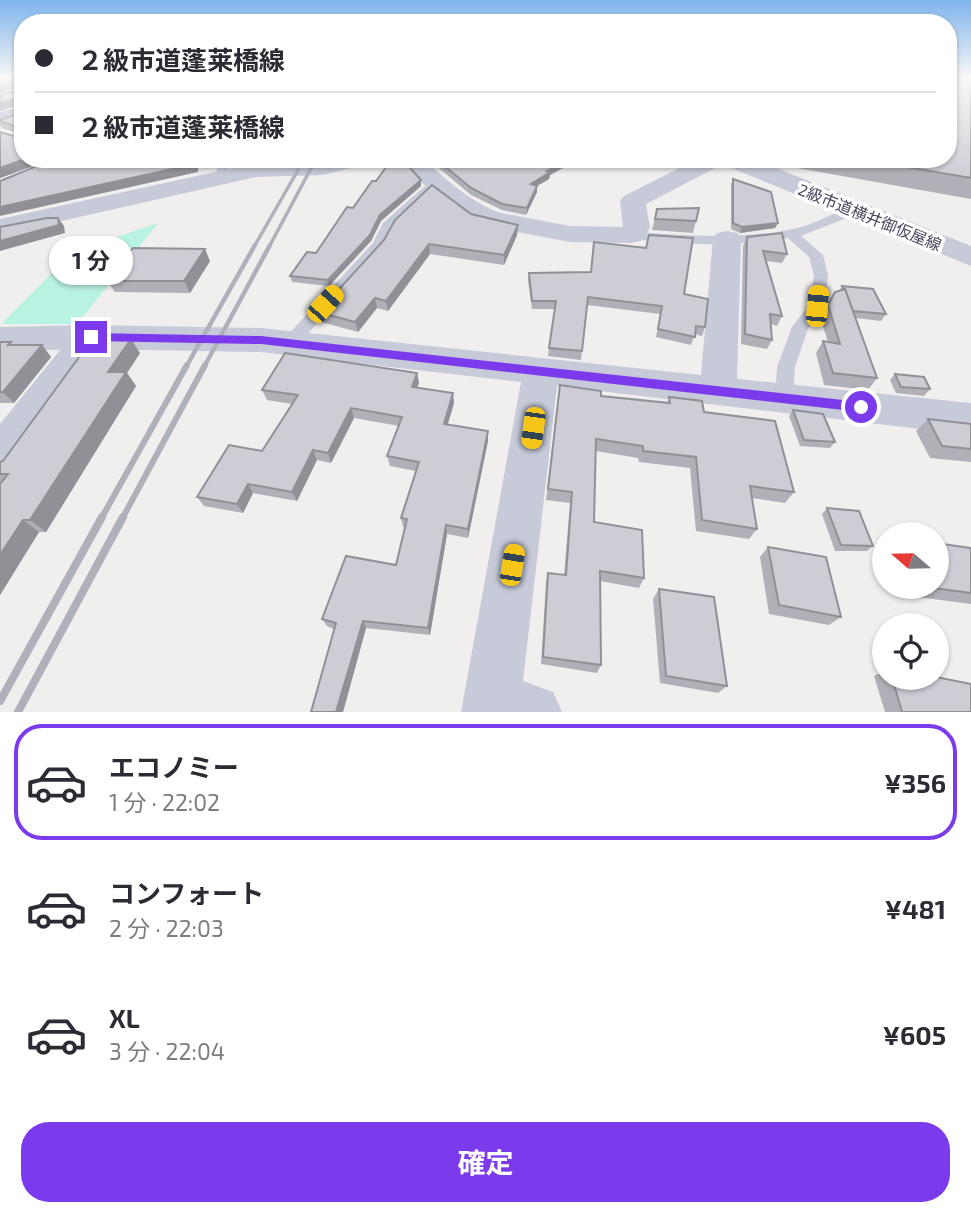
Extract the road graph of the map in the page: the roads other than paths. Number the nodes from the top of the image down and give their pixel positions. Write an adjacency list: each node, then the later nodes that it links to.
1 (223, 168): 2 (street); 10 (street)
2 (280, 168)
3 (280, 168): 4 (street)
4 (323, 168)
5 (420, 168): 8 (street)
6 (697, 168): 12 (street)
7 (753, 168): 9 (street, 2級市道横井御仮屋線)
8 (434, 182): 12 (street); 17 (lane)
9 (853, 210): 11 (lane); 14 (street, 2級市道横井御仮屋線)
10 (0, 227)
11 (791, 234): 13 (lane); 20 (lane)
12 (631, 235): 13 (lane)
13 (727, 239): 19 (street)
14 (971, 257)
15 (91, 337): 16 (street); 17 (street); 22 (street)
16 (0, 339)
17 (289, 344): 18 (street)
18 (541, 373): 19 (street); 23 (street)
19 (718, 392): 20 (street)
20 (784, 399): 21 (street)
21 (971, 419)
22 (0, 458)
23 (505, 709)

